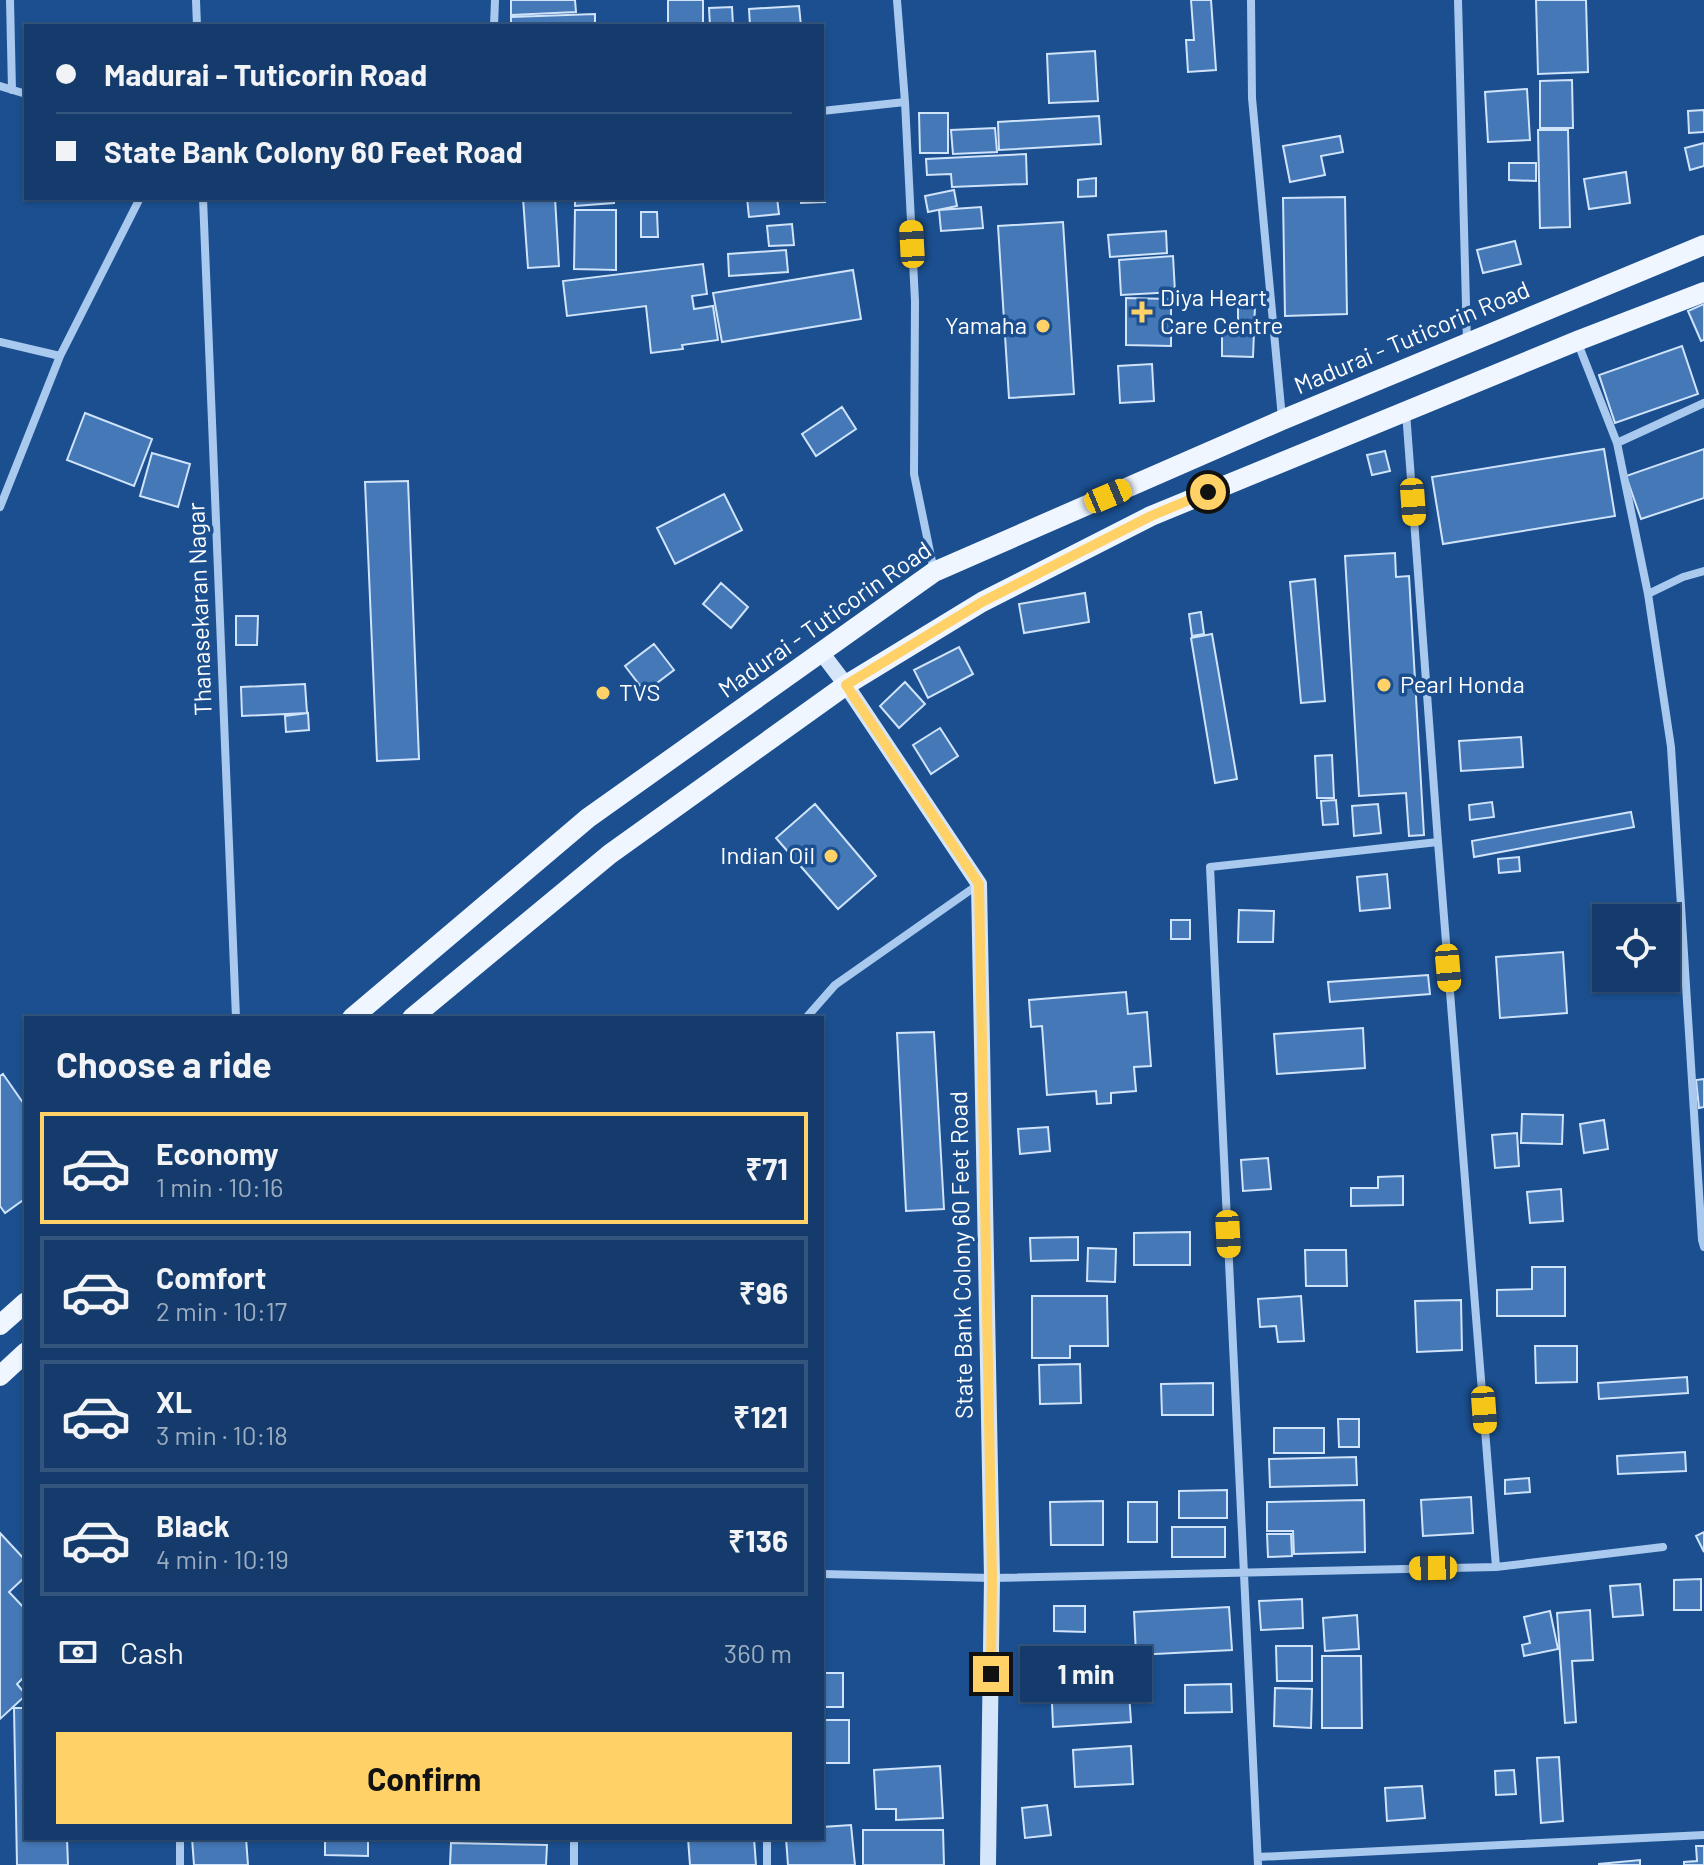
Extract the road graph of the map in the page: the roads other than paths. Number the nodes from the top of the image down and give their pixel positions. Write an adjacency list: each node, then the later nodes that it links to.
1 (10, 0): 10 (street)
2 (196, 0): 7 (street)
3 (495, 0): 8 (street)
4 (897, 0): 12 (street)
5 (1251, 0): 24 (street)
6 (1458, 0): 20 (street)
7 (197, 24)
8 (494, 24)
9 (0, 86): 10 (street)
10 (12, 90): 11 (street)
11 (24, 93)
12 (905, 102): 13 (street); 28 (street)
13 (824, 111)
14 (139, 200): 21 (street)
15 (203, 200): 34 (street, Thanasekaran Nagar)
16 (1704, 245): 20 (main road, Madurai - Tuticorin Road)
17 (1704, 292): 18 (main road)
18 (1577, 341): 23 (main road); 25 (street)
19 (0, 342): 21 (street)
20 (1467, 344): 24 (main road, Madurai - Tuticorin Road)
21 (60, 356): 26 (street)
22 (1704, 403): 25 (street)
23 (1406, 410): 31 (main road); 32 (street)
24 (1282, 420): 28 (main road, Madurai - Tuticorin Road)
25 (1617, 443): 29 (street)
26 (0, 507)
27 (1704, 571): 29 (street)
28 (934, 572): 30 (main road, Madurai - Tuticorin Road)
29 (1648, 594): 38 (street)
30 (821, 652): 31 (street); 35 (main road, Madurai - Tuticorin Road)
31 (846, 685): 33 (street); 36 (main road)
32 (1438, 842): 44 (street); 45 (street)
33 (979, 884): 37 (street); 47 (street, State Bank Colony 60 Feet Road)
34 (236, 1016)
35 (354, 1016)
36 (414, 1016)
37 (808, 1016)
38 (1703, 1242)
39 (24, 1304): 40 (main road)
40 (0, 1325)
41 (24, 1354): 42 (main road)
42 (0, 1376)
43 (1663, 1547): 44 (street)
44 (1496, 1567): 45 (street)
45 (1244, 1571): 47 (street); 52 (street)
46 (824, 1574): 47 (street)
47 (992, 1578): 56 (street, State Bank Colony 60 Feet Road)
48 (1704, 1835): 52 (street)
49 (180, 1840): 53 (street)
50 (574, 1840): 54 (street)
51 (767, 1840): 55 (street)
52 (1258, 1861)
53 (180, 1865)
54 (574, 1865)
55 (767, 1865)
56 (988, 1865)

